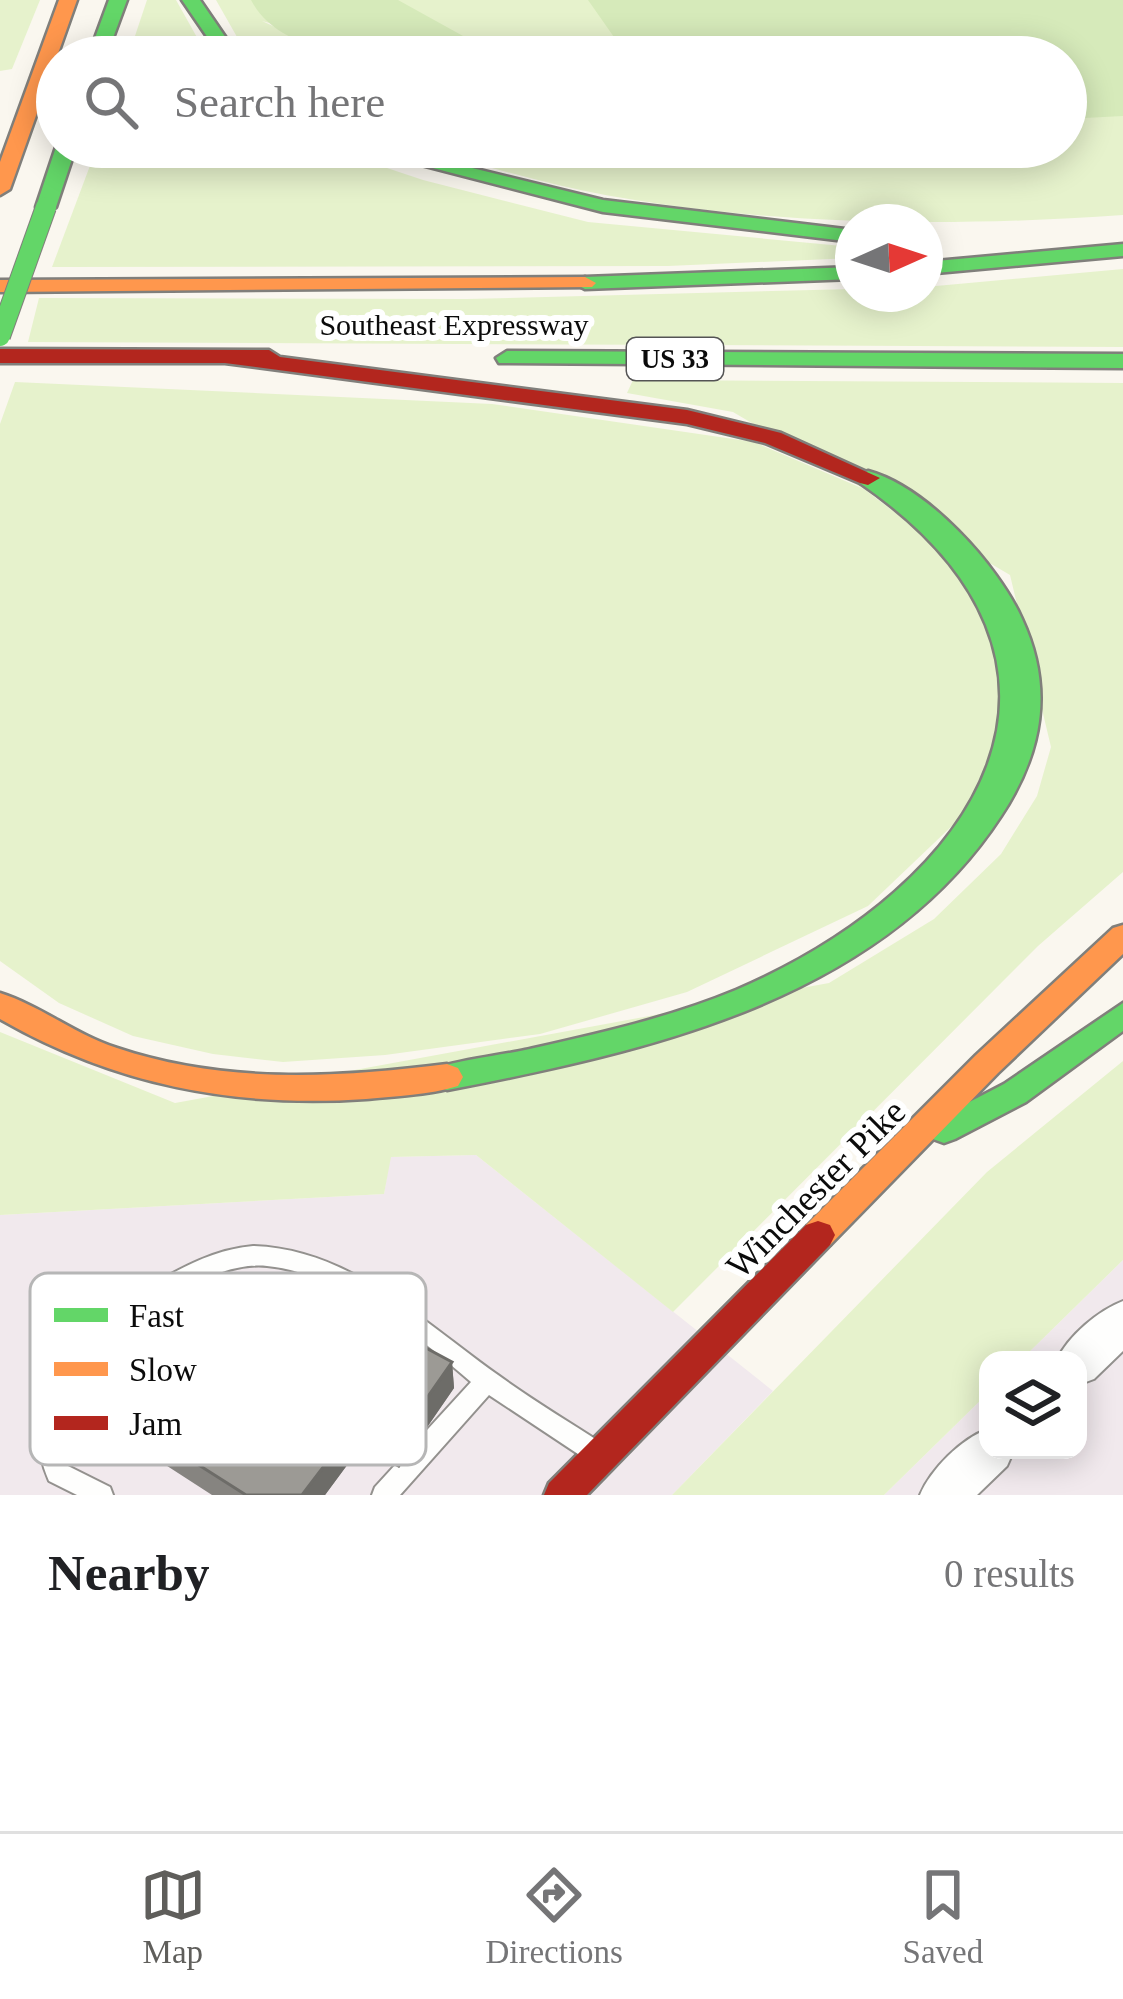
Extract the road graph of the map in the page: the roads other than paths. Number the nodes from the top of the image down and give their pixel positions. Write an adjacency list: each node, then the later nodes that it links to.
1 (68, 0): 4 (main road)
2 (118, 0): 5 (main road)
3 (191, 0): 6 (main road)
4 (59, 36)
5 (105, 36)
6 (212, 36)
7 (0, 83): 8 (main road)
8 (36, 83)
9 (36, 110): 12 (main road)
10 (59, 168): 20 (main road, bridge)
11 (454, 168): 14 (main road)
12 (0, 189)
13 (1123, 227): 15 (main road)
14 (835, 234)
15 (944, 237)
16 (1123, 250): 17 (main road)
17 (943, 266)
18 (835, 274): 19 (main road, Southeast Expressway)
19 (0, 286)
20 (0, 336)
21 (0, 356): 22 (main road, Southeast Expressway / US 33)
22 (226, 357): 23 (main road, Southeast Expressway / US 33); 25 (main road)
23 (1123, 361)
24 (1123, 936): 27 (main road, Winchester Pike)
25 (0, 1005)
26 (1123, 1015): 27 (main road)
27 (899, 1154): 35 (main road, Winchester Pike)
28 (193, 1273): 29 (lane)
29 (323, 1273)
30 (1123, 1321): 32 (street)
31 (426, 1328): 33 (lane)
32 (1087, 1355)
33 (488, 1382): 34 (lane); 35 (lane)
34 (426, 1449)
35 (602, 1455): 41 (main road, Winchester Pike)
36 (981, 1459): 42 (street)
37 (55, 1465): 39 (lane)
38 (412, 1465): 40 (lane)
39 (101, 1495)
40 (384, 1495)
41 (562, 1495)
42 (944, 1495)

